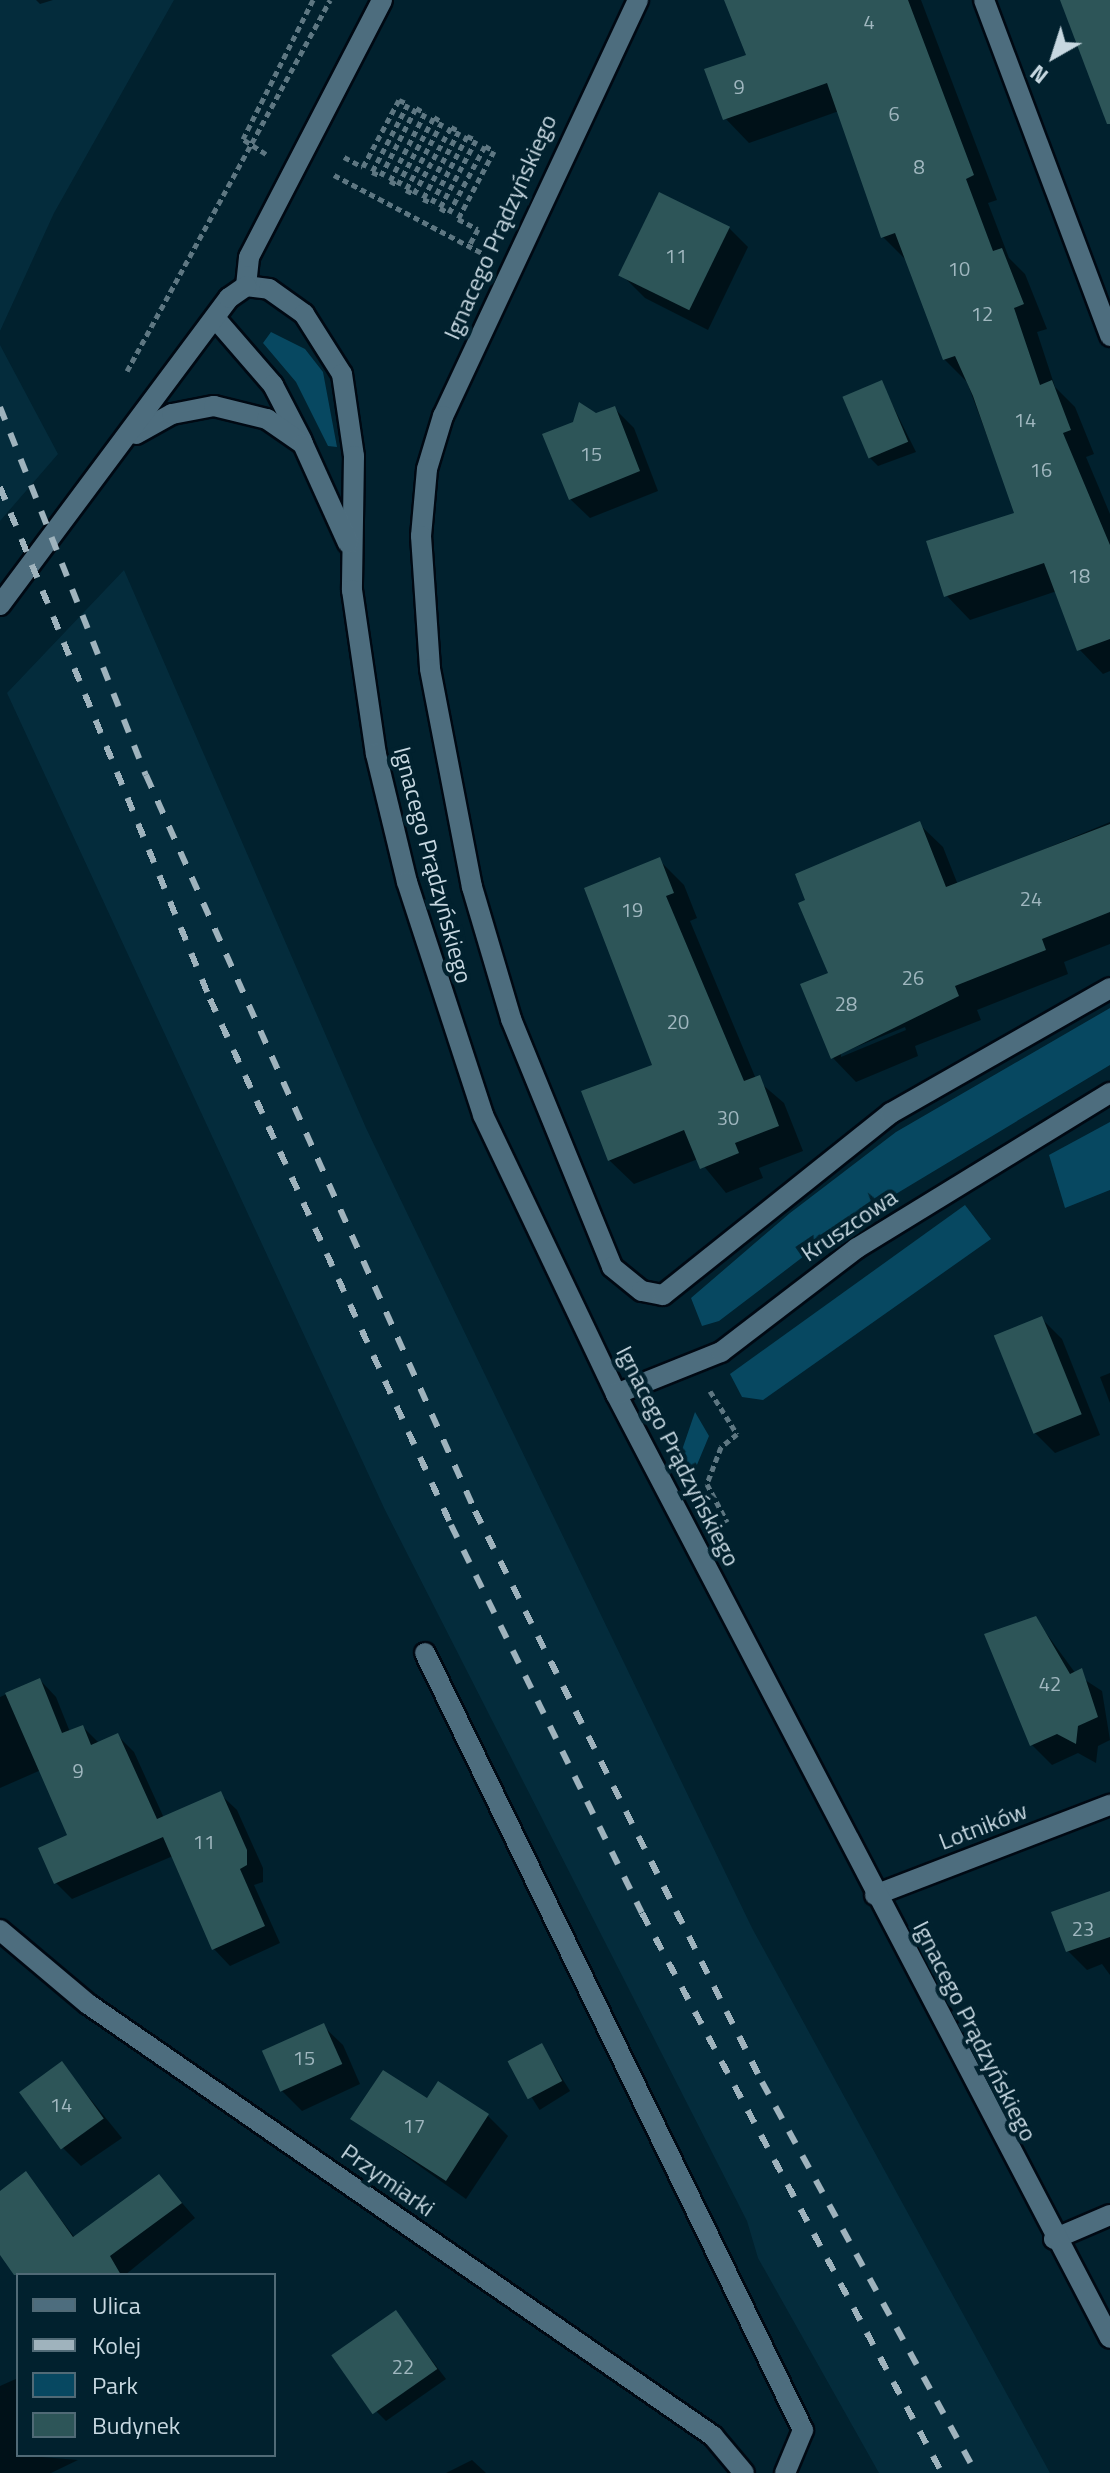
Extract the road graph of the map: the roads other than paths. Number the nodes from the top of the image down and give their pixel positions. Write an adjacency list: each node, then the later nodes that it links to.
1 (382, 0): 4 (street)
2 (638, 0): 11 (street, Ignacego Prądzyńskiego)
3 (984, 0): 6 (street)
4 (246, 286): 5 (street); 9 (street, Ignacego Prądzyńskiego)
5 (215, 318): 7 (street, Ignacego Prądzyńskiego); 8 (street)
6 (1110, 336)
7 (303, 444): 8 (street); 9 (street, Ignacego Prądzyńskiego)
8 (121, 447): 10 (street)
9 (348, 543): 13 (street, Ignacego Prądzyńskiego)
10 (0, 605)
11 (1110, 988)
12 (1110, 1093): 13 (street, Kruszcowa)
13 (616, 1394): 16 (street, Ignacego Prądzyńskiego)
14 (425, 1653): 22 (street)
15 (1110, 1805): 16 (street, Lotników)
16 (875, 1895): 19 (street, Ignacego Prądzyńskiego)
17 (0, 1930): 21 (street, Przymiarki)
18 (1110, 2215): 19 (street)
19 (1054, 2239): 20 (street, Ignacego Prądzyńskiego)
20 (1110, 2338)
21 (744, 2473)
22 (785, 2473)

